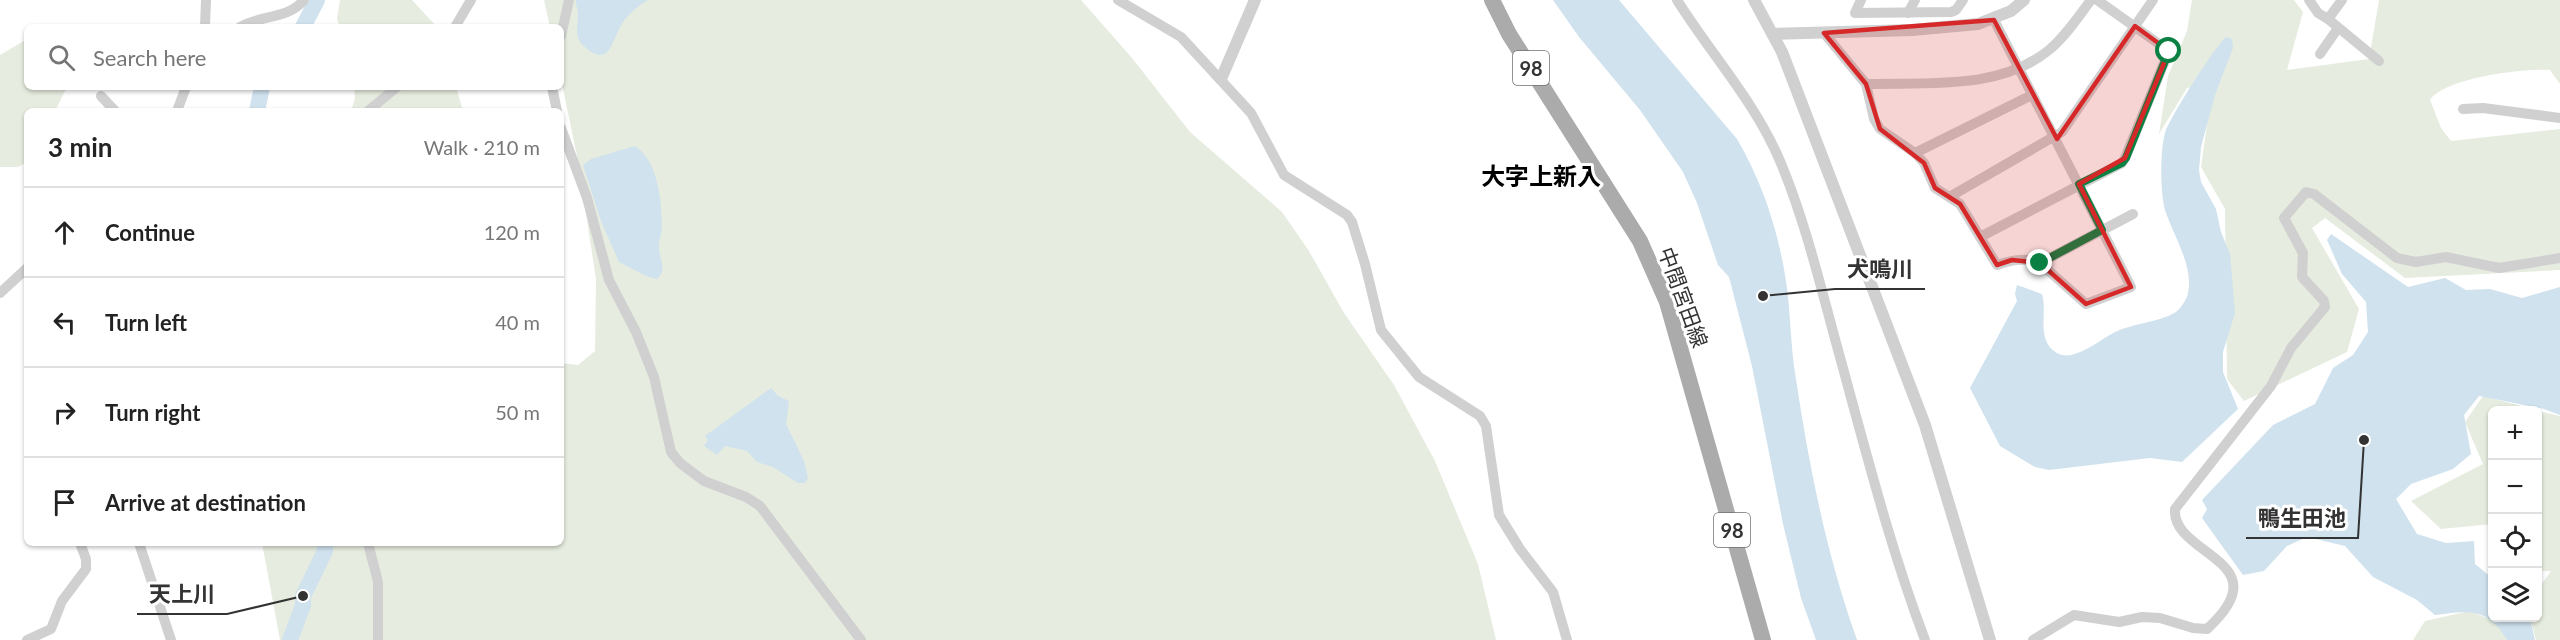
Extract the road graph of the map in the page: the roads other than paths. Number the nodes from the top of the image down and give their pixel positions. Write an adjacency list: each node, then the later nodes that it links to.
1 (206, 0): 22 (street)
2 (304, 0): 23 (street)
3 (471, 0): 24 (street)
4 (569, 0): 25 (street)
5 (1118, 0): 33 (street)
6 (1255, 0): 33 (street)
7 (1492, 0): 66 (main road, 中間宮田線 / 98)
8 (1677, 0): 67 (street)
9 (1754, 0): 29 (street)
10 (1861, 0): 19 (street)
11 (1915, 0): 19 (street)
12 (1963, 0): 19 (street)
13 (2024, 0): 21 (street)
14 (2091, 0): 32 (street)
15 (2097, 0): 26 (street)
16 (2153, 0): 26 (street)
17 (2309, 0): 20 (street)
18 (2342, 0): 20 (street)
19 (1908, 13)
20 (2328, 19): 27 (street)
21 (1994, 20): 28 (street); 32 (street)
22 (205, 24)
23 (246, 24)
24 (457, 24)
25 (564, 24)
26 (2135, 26): 47 (street); 49 (street)
27 (2338, 28): 30 (street); 31 (street)
28 (1824, 33): 29 (street); 34 (street)
29 (1773, 34): 68 (street)
30 (2320, 54)
31 (2379, 61)
32 (2018, 68): 34 (street); 38 (street)
33 (1221, 79): 65 (street)
34 (1866, 84): 48 (street)
35 (185, 90): 41 (street)
36 (393, 90): 42 (street)
37 (553, 90): 43 (street)
38 (2032, 95): 47 (street); 48 (street)
39 (100, 96): 40 (street)
40 (112, 108)
41 (178, 108)
42 (372, 108)
43 (556, 108)
44 (2463, 109): 45 (street)
45 (2560, 118)
46 (564, 136): 64 (street)
47 (2056, 137): 49 (street); 50 (street)
48 (1915, 153): 50 (street)
49 (2079, 184): 52 (street); 53 (street)
50 (1951, 196): 53 (street)
51 (2133, 214): 52 (street)
52 (2102, 230): 55 (street); 55 (street)
53 (1980, 237): 55 (street)
54 (2560, 258): 69 (street)
55 (2040, 263)
56 (24, 271): 57 (street)
57 (0, 293)
58 (81, 546): 61 (street)
59 (140, 546): 62 (street)
60 (369, 546): 63 (street)
61 (27, 640)
62 (171, 640)
63 (378, 640)
64 (861, 640)
65 (1567, 640)
66 (1763, 640)
67 (1925, 640)
68 (1990, 640)
69 (2032, 640)

